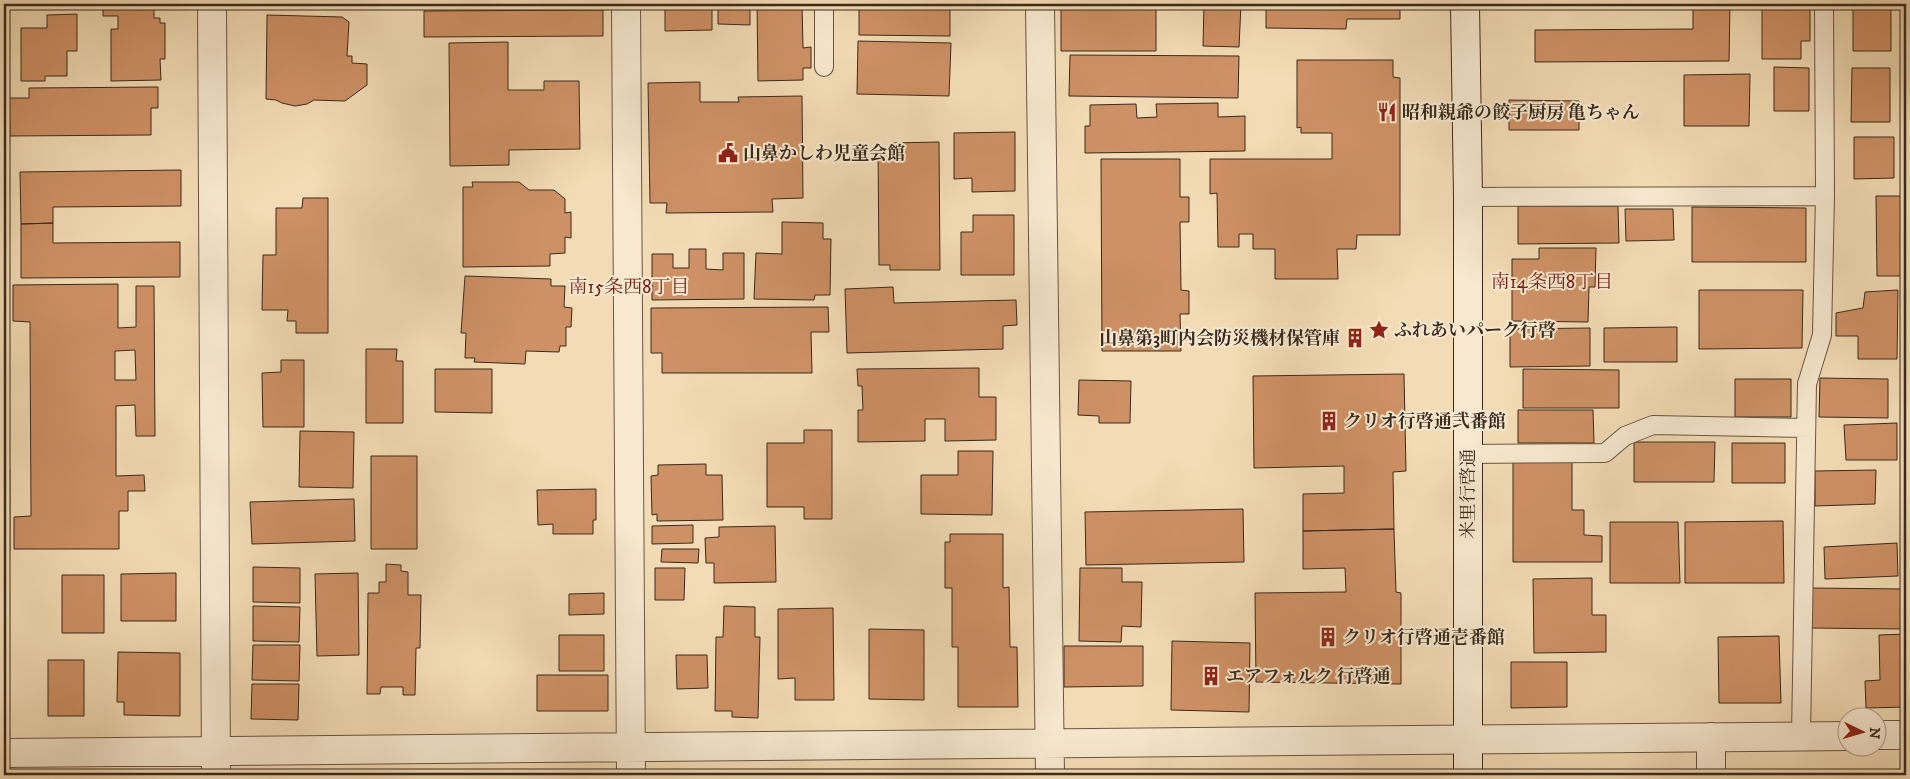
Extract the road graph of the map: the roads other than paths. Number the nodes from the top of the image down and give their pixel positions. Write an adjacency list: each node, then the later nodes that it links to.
1 (212, 4): 21 (street)
2 (626, 4): 19 (street)
3 (824, 4): 7 (lane)
4 (1040, 4): 18 (street)
5 (1465, 4): 9 (street, 米里行啓通)
6 (1824, 4): 8 (lane)
7 (824, 67)
8 (1826, 196): 9 (lane); 10 (lane)
9 (1468, 197): 11 (street, 米里行啓通)
10 (1806, 428): 11 (lane); 14 (lane)
11 (1468, 454): 17 (street, 米里行啓通)
12 (1888, 735): 13 (street)
13 (1906, 735)
14 (1801, 736): 15 (street); 16 (street)
15 (1838, 736)
16 (1711, 737): 17 (street); 25 (street)
17 (1468, 739): 18 (street); 24 (street, 米里行啓通)
18 (1050, 743): 19 (street); 23 (street)
19 (630, 746): 21 (street); 22 (street)
20 (4, 753): 21 (street)
21 (216, 763)
22 (630, 775)
23 (1050, 775)
24 (1468, 775)
25 (1711, 775)

